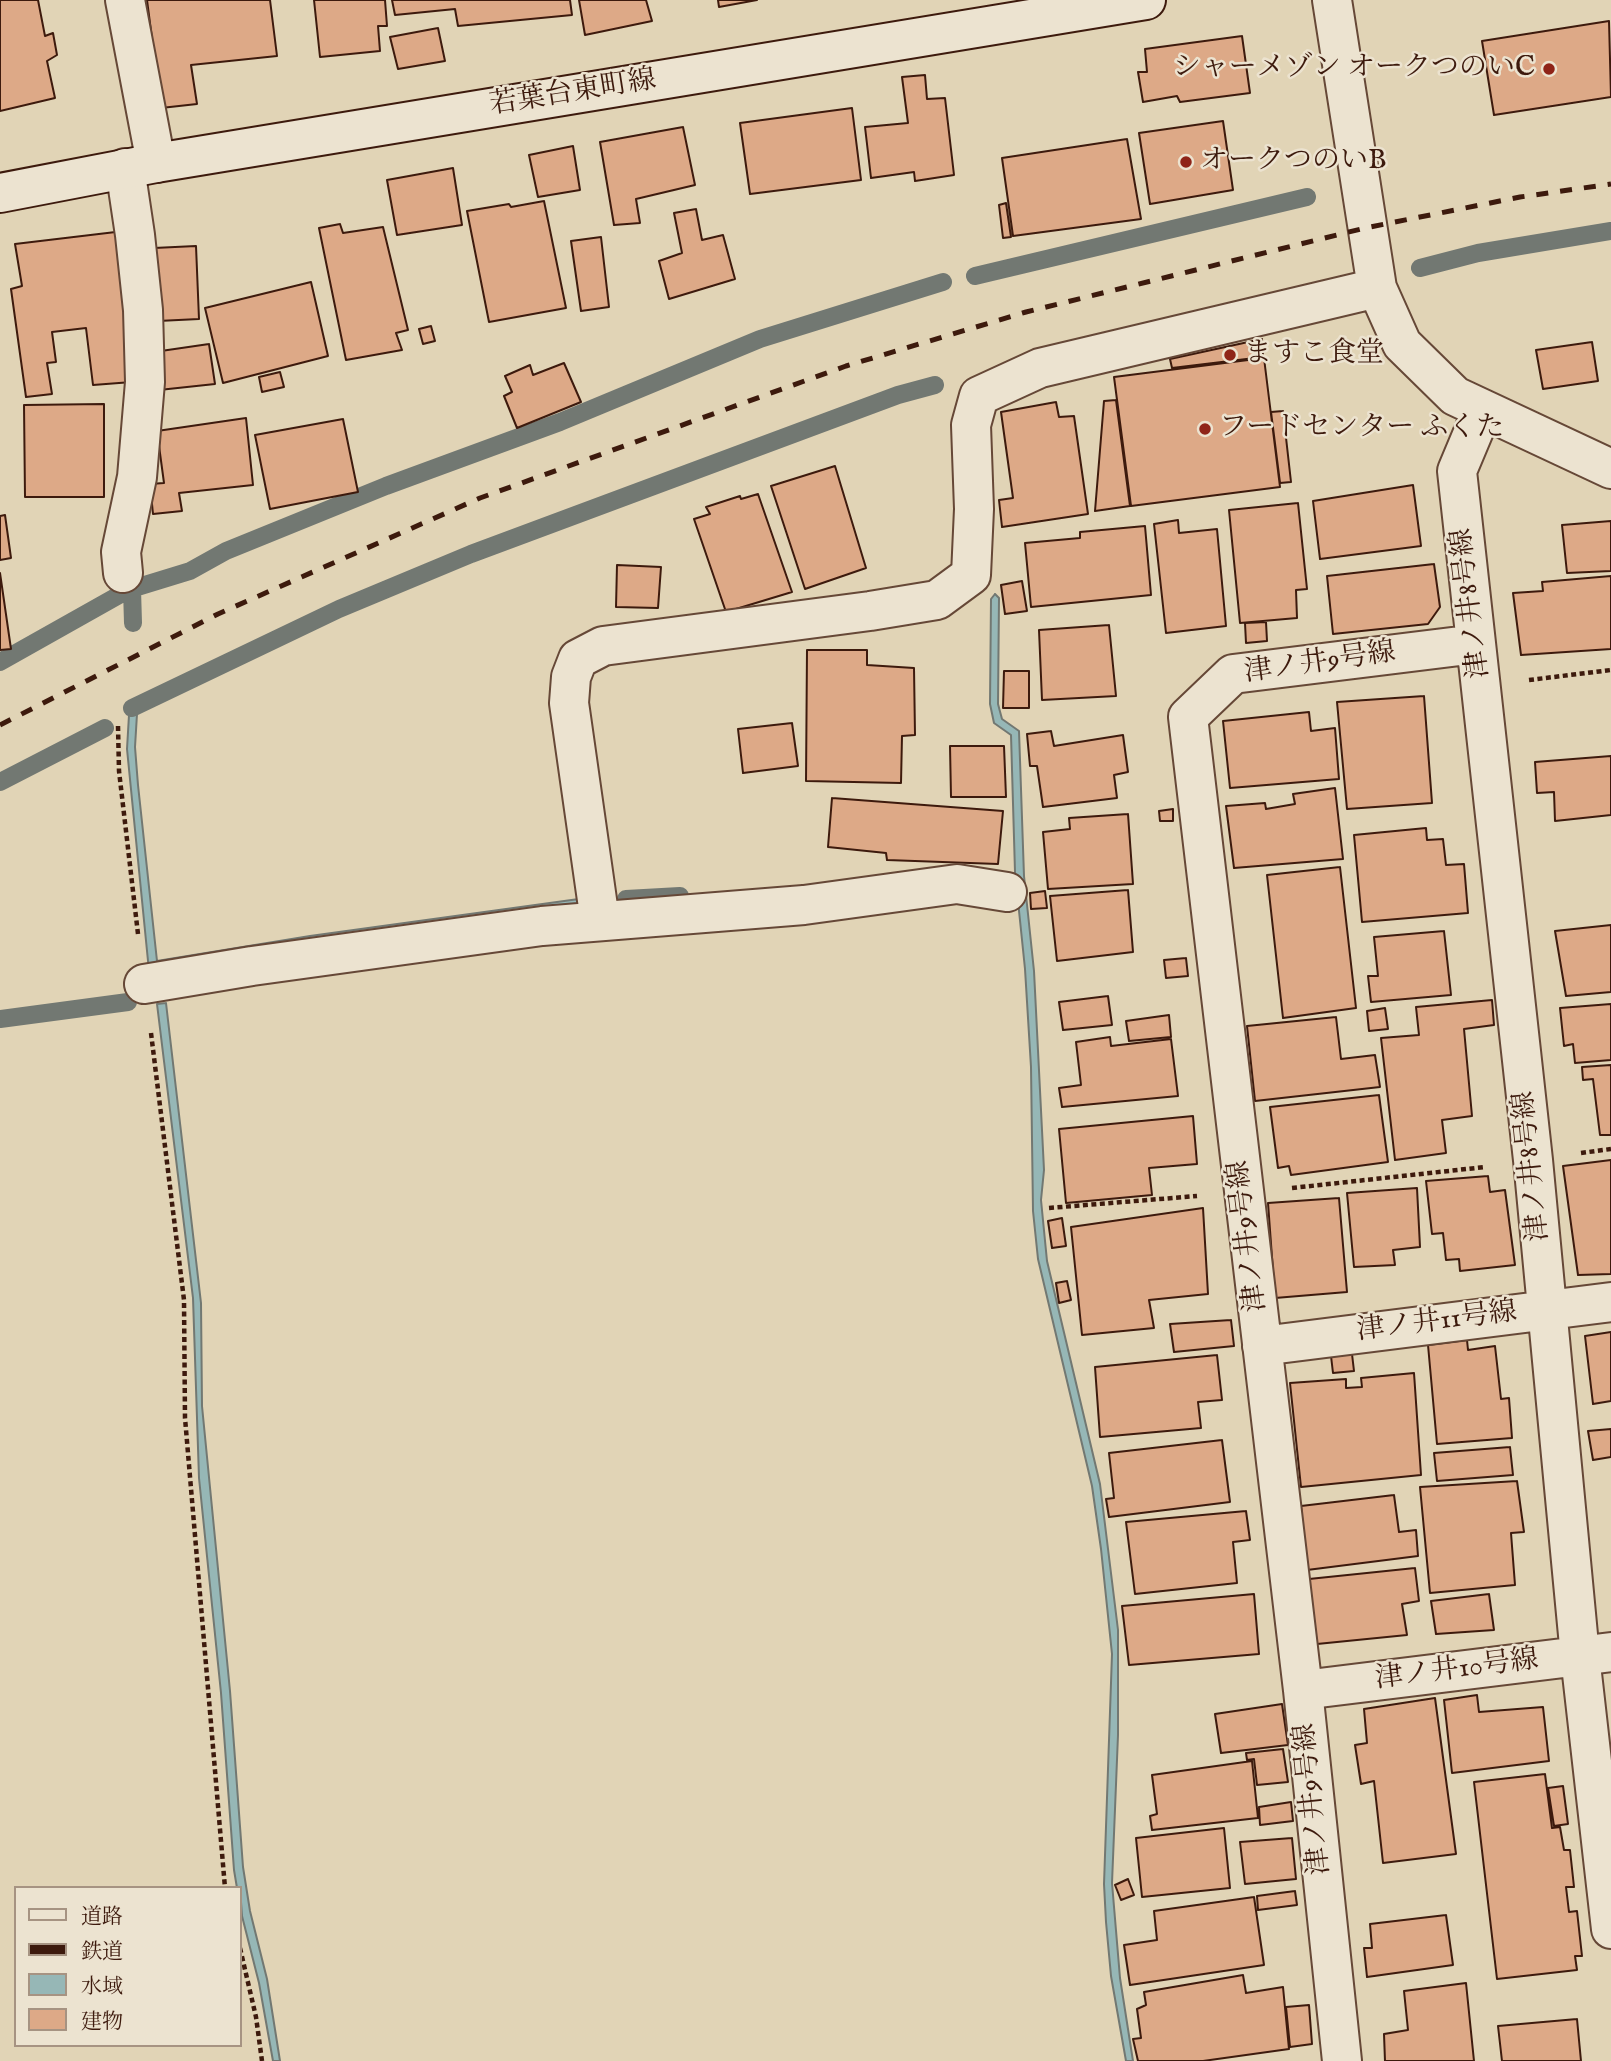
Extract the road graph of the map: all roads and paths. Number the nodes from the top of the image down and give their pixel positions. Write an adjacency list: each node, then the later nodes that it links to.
1 (125, 0): 4 (street)
2 (1146, 0): 4 (street, 若葉台東町線)
3 (1332, 0): 6 (street)
4 (141, 166): 5 (street, 若葉台東町線); 9 (street)
5 (0, 193)
6 (1377, 288): 7 (street); 15 (street)
7 (1483, 409): 8 (street); 10 (street, 津ノ井8号線)
8 (1611, 469)
9 (123, 573)
10 (1476, 644): 12 (street, 津ノ井8号線); 24 (street, 津ノ井9号線)
11 (1611, 670): 12 (path)
12 (1482, 686): 18 (street, 津ノ井8号線)
13 (118, 726): 16 (path)
14 (1007, 892): 15 (street)
15 (600, 921): 16 (street)
16 (144, 984): 27 (path)
17 (1611, 1149): 18 (path)
18 (1533, 1160): 19 (path); 23 (street, 津ノ井8号線)
19 (1287, 1189)
20 (1200, 1196): 21 (path)
21 (1049, 1208)
22 (1611, 1302): 23 (street, 津ノ井11号線)
23 (1548, 1309): 24 (street, 津ノ井11号線); 25 (street, 津ノ井8号線)
24 (1262, 1346): 26 (street, 津ノ井9号線)
25 (1595, 1654): 26 (street, 津ノ井10号線); 28 (street, 津ノ井8号線)
26 (1303, 1690): 31 (street, 津ノ井9号線)
27 (225, 1886)
28 (1611, 1929)
29 (242, 1957): 30 (path)
30 (262, 2061)
31 (1342, 2061)

